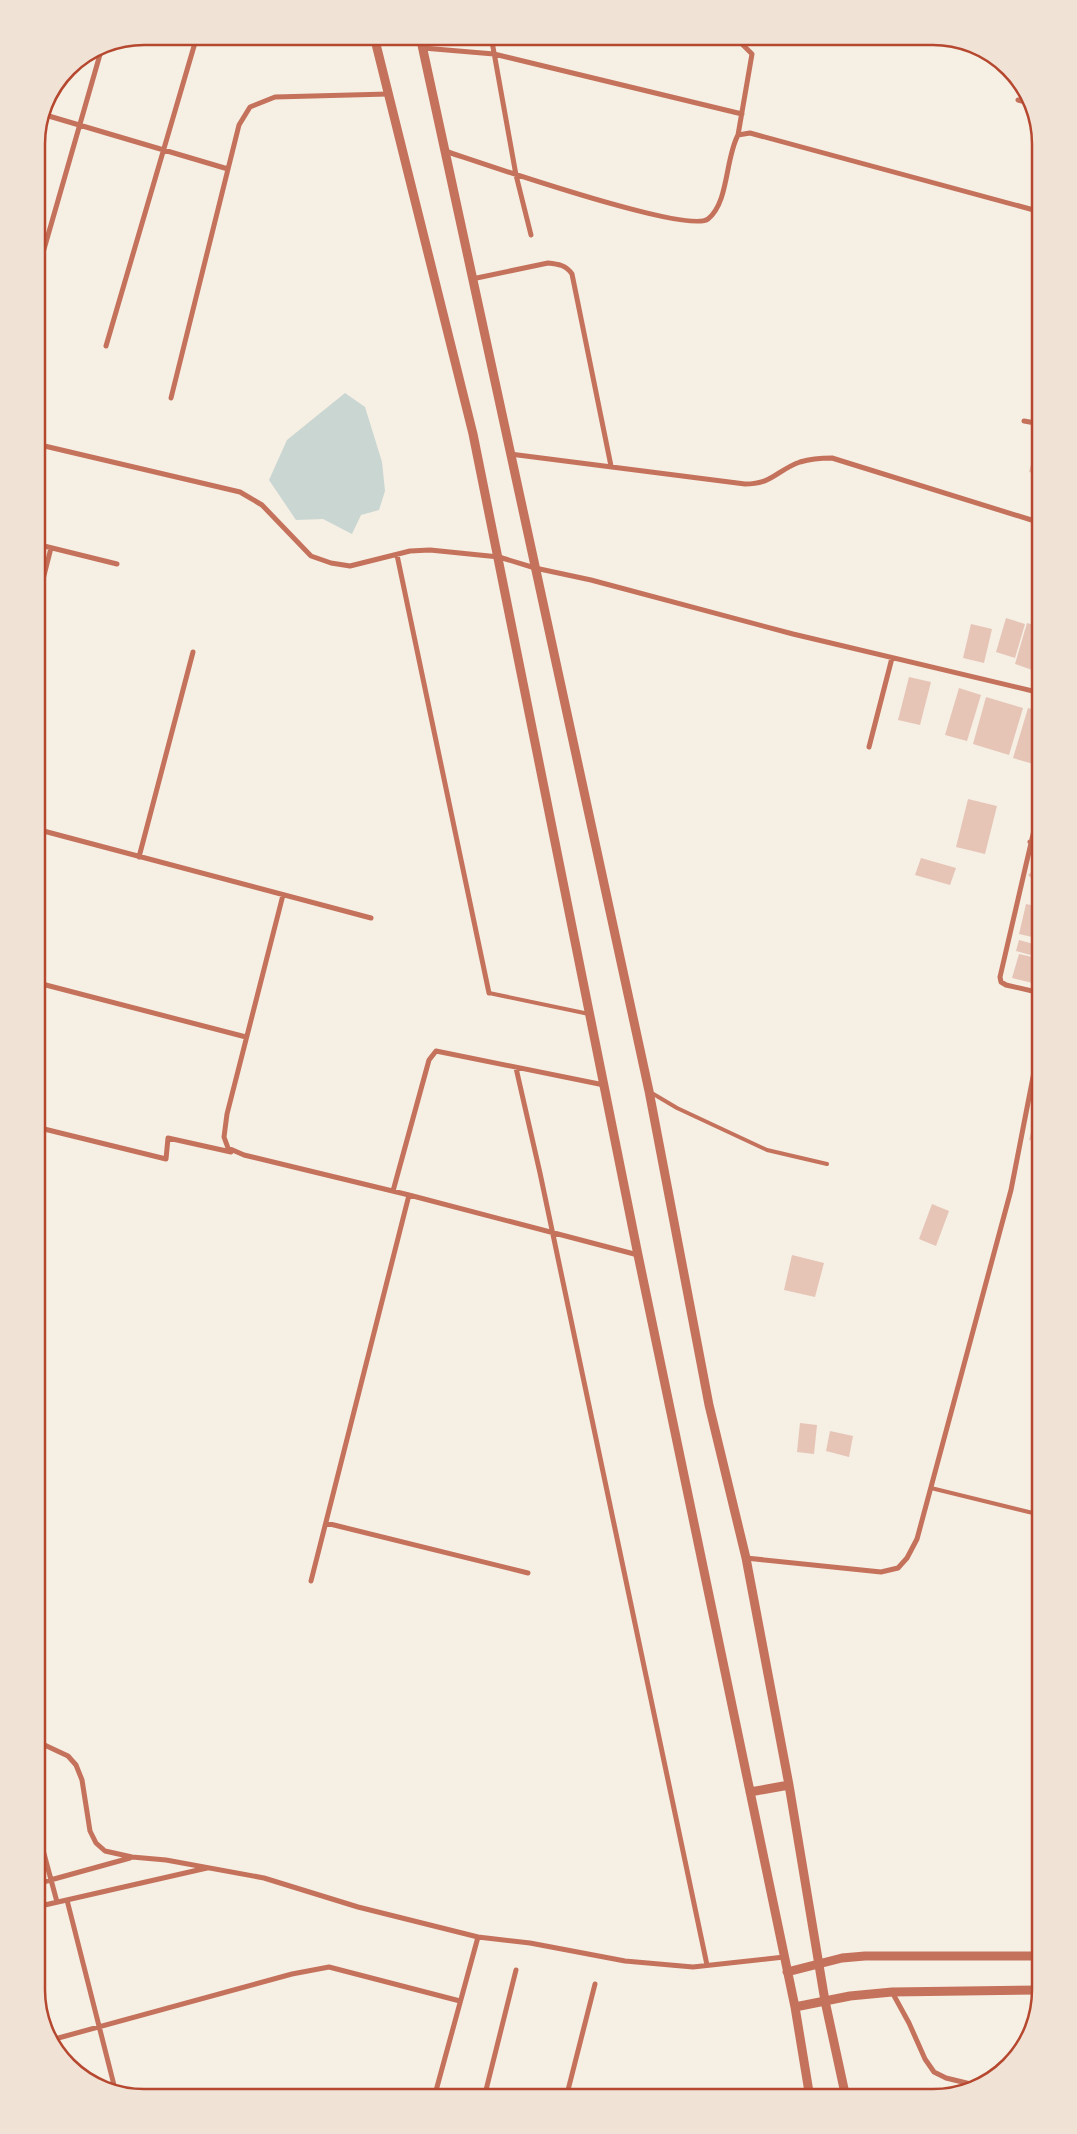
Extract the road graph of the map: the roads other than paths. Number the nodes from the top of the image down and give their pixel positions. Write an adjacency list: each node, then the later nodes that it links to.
1 (194, 45): 16 (street)
2 (376, 45): 9 (street)
3 (422, 45): 6 (street)
4 (492, 45): 7 (street)
5 (743, 45): 12 (street)
6 (423, 48): 7 (street); 17 (street)
7 (494, 54): 12 (street); 19 (street)
8 (101, 55): 14 (street)
9 (388, 94): 18 (street); 35 (street)
10 (1018, 100): 11 (street)
11 (1022, 101)
12 (742, 114): 15 (street)
13 (49, 116): 14 (street)
14 (81, 125): 16 (street); 22 (street)
15 (738, 135): 19 (street); 20 (street)
16 (165, 150): 18 (street); 24 (street)
17 (445, 151): 19 (street); 23 (street)
18 (228, 169): 25 (street)
19 (516, 175): 21 (street)
20 (1032, 210)
21 (531, 235)
22 (45, 247)
23 (472, 279): 29 (street); 30 (street)
24 (106, 346)
25 (171, 398)
26 (1024, 421): 27 (street)
27 (1032, 422)
28 (45, 446): 34 (street)
29 (510, 454): 30 (street); 37 (street)
30 (611, 466): 31 (street)
31 (1032, 520)
32 (45, 546): 33 (street)
33 (51, 548): 36 (street); 38 (street)
34 (397, 554): 35 (street); 51 (street)
35 (499, 557): 37 (street); 52 (street)
36 (118, 564)
37 (535, 568): 40 (street); 57 (street)
38 (45, 572)
39 (193, 652): 46 (street)
40 (892, 658): 41 (street); 42 (street)
41 (1032, 691)
42 (869, 747)
43 (45, 831): 46 (street)
44 (1032, 834): 45 (street)
45 (1030, 842): 50 (street)
46 (138, 857): 47 (street)
47 (283, 895): 48 (street); 53 (street)
48 (371, 918)
49 (45, 985): 53 (street)
50 (1032, 991)
51 (488, 992): 52 (lane)
52 (589, 1014): 56 (street)
53 (246, 1038): 59 (street)
54 (516, 1068): 56 (street); 61 (street); 63 (street)
55 (1032, 1082): 65 (street)
56 (604, 1085): 64 (street)
57 (649, 1091): 60 (lane); 68 (street)
58 (45, 1129): 59 (street)
59 (244, 1155): 61 (street)
60 (827, 1164)
61 (393, 1191): 62 (street)
62 (409, 1195): 63 (street); 67 (street)
63 (553, 1232): 64 (street); 86 (street)
64 (638, 1255): 73 (street)
65 (931, 1488): 66 (lane); 68 (street)
66 (1032, 1513)
67 (326, 1523): 69 (street); 70 (street)
68 (746, 1558): 72 (street)
69 (528, 1573)
70 (312, 1581)
71 (45, 1746): 74 (street)
72 (789, 1785): 73 (street); 85 (street)
73 (750, 1792): 84 (street)
74 (132, 1857): 76 (street); 77 (street)
75 (45, 1858): 77 (street)
76 (210, 1867): 79 (street); 82 (street)
77 (51, 1881): 78 (street); 80 (street)
78 (45, 1882)
79 (67, 1900): 80 (street); 95 (street)
80 (57, 1902): 81 (street)
81 (45, 1905)
82 (478, 1937): 86 (street); 92 (street)
83 (1032, 1956): 85 (street)
84 (784, 1957): 86 (street); 88 (street)
85 (818, 1964): 88 (street); 93 (street)
86 (707, 1965)
87 (516, 1970): 100 (street)
88 (787, 1972): 94 (street)
89 (595, 1984): 101 (street)
90 (1032, 1990): 91 (street)
91 (892, 1992): 93 (street); 97 (street)
92 (460, 2001): 95 (street); 99 (street)
93 (825, 2001): 94 (street); 103 (street)
94 (795, 2007): 102 (street)
95 (99, 2028): 96 (street); 98 (street)
96 (57, 2038)
97 (967, 2083)
98 (114, 2084)
99 (436, 2089)
100 (486, 2089)
101 (568, 2089)
102 (809, 2089)
103 (844, 2089)

